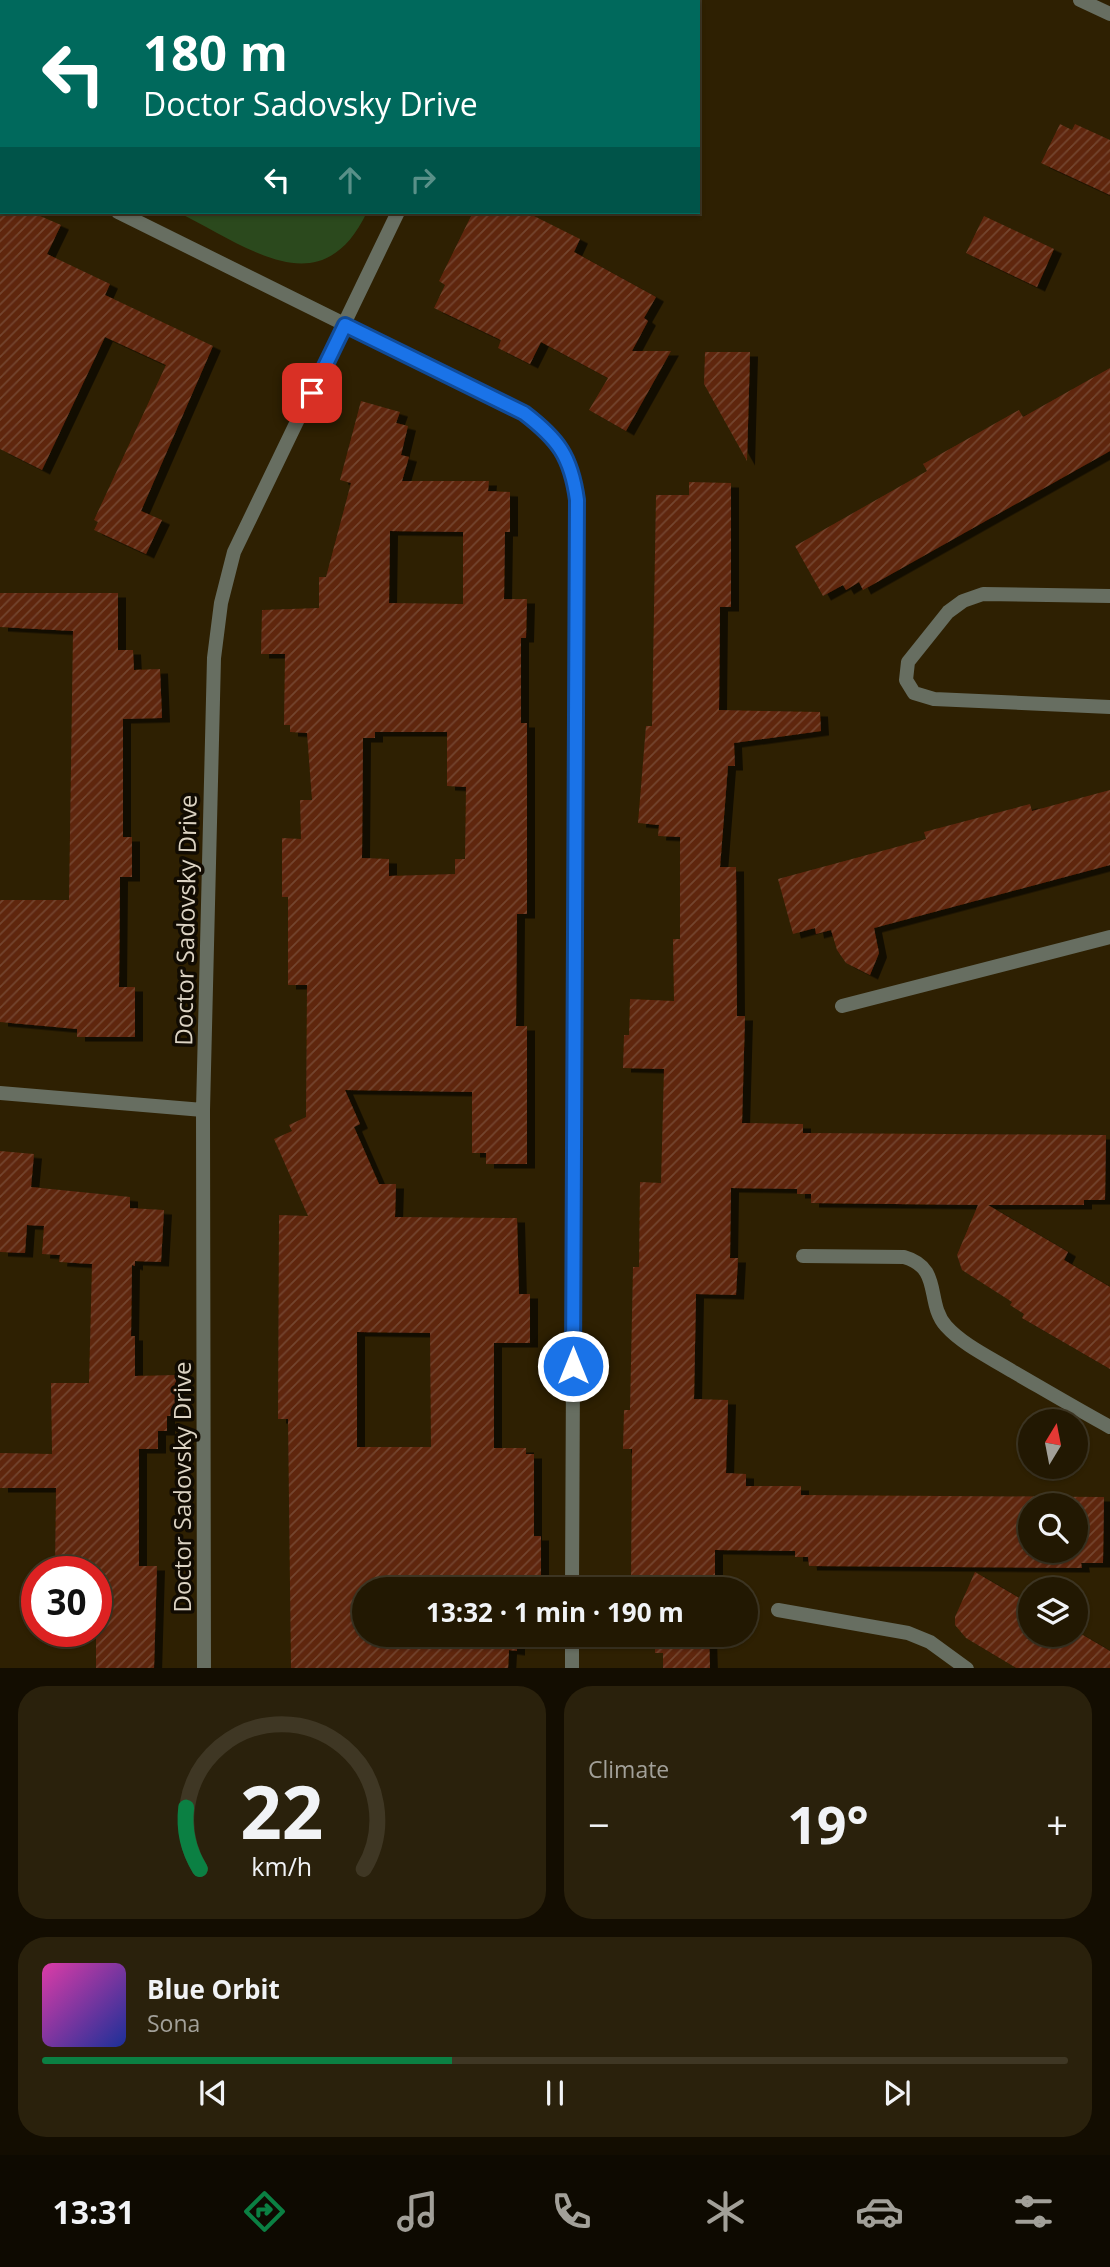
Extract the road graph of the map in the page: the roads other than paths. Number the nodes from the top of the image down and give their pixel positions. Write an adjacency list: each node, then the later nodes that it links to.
1 (1080, 0): 2 (street)
2 (1110, 14)
3 (122, 214): 5 (street)
4 (397, 214): 5 (street, Doctor Sadovsky Drive)
5 (345, 325): 11 (street, Doctor Sadovsky Drive); 14 (street)
6 (1110, 596): 7 (street)
7 (1110, 707)
8 (1110, 937): 9 (street)
9 (842, 1006)
10 (0, 1093): 11 (street)
11 (203, 1110): 17 (street, Doctor Sadovsky Drive)
12 (803, 1256): 13 (street)
13 (1110, 1427)
14 (572, 1577)
15 (778, 1610): 19 (street)
16 (572, 1647): 18 (street)
17 (204, 1668)
18 (572, 1668)
19 (967, 1668)

